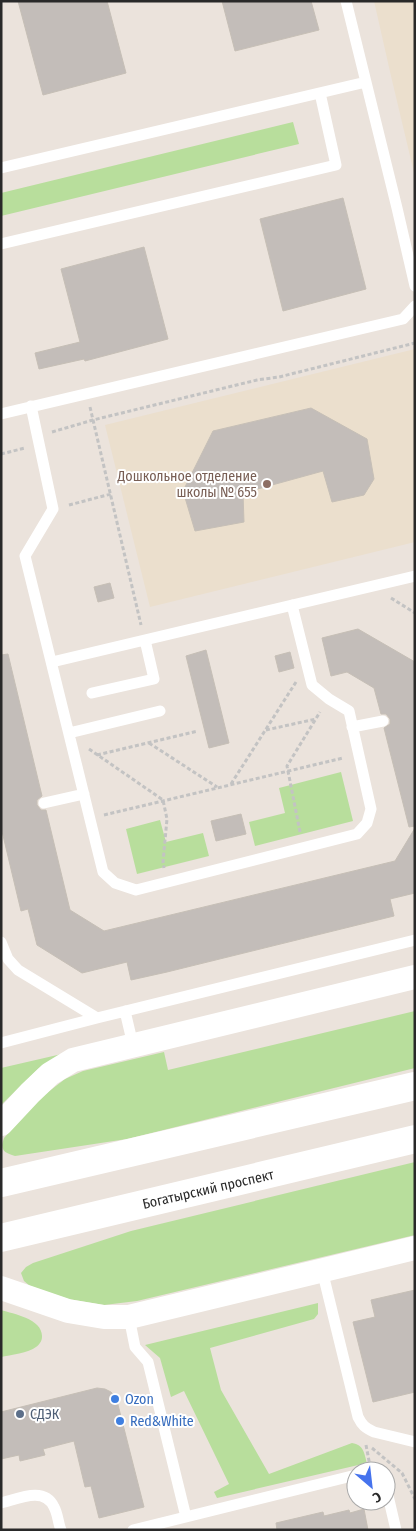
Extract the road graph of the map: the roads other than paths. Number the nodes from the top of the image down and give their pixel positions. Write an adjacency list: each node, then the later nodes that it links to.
1 (346, 1): 2 (lane)
2 (366, 82): 3 (lane); 6 (lane)
3 (320, 93): 4 (lane); 5 (lane)
4 (1, 168)
5 (1, 244)
6 (415, 286)
7 (415, 306): 8 (lane)
8 (31, 406): 9 (lane); 13 (lane)
9 (1, 414)
10 (415, 576): 11 (lane)
11 (292, 605): 12 (lane); 17 (lane)
12 (145, 640): 13 (lane); 14 (lane)
13 (52, 662): 18 (lane)
14 (92, 693)
15 (160, 711): 18 (lane)
16 (382, 721): 17 (lane)
17 (352, 727): 19 (lane)
18 (69, 733): 19 (lane)
19 (84, 794): 20 (lane)
20 (44, 803)
21 (415, 940): 24 (lane)
22 (1, 942): 25 (lane)
23 (415, 977): 27 (street)
24 (125, 1011): 25 (lane); 27 (lane)
25 (97, 1018): 26 (lane)
26 (1, 1043)
27 (133, 1045): 29 (street)
28 (415, 1086): 31 (main road)
29 (1, 1124)
30 (415, 1140): 32 (main road, Богатырский проспект)
31 (1, 1183)
32 (1, 1238)
33 (415, 1248): 34 (street)
34 (322, 1270): 36 (street); 37 (lane)
35 (1, 1288): 36 (street)
36 (129, 1317): 41 (lane)
37 (415, 1442)
38 (346, 1477): 41 (lane)
39 (1, 1503): 42 (lane)
40 (392, 1511): 44 (lane)
41 (186, 1517): 43 (lane)
42 (61, 1530)
43 (133, 1530)
44 (396, 1530)

